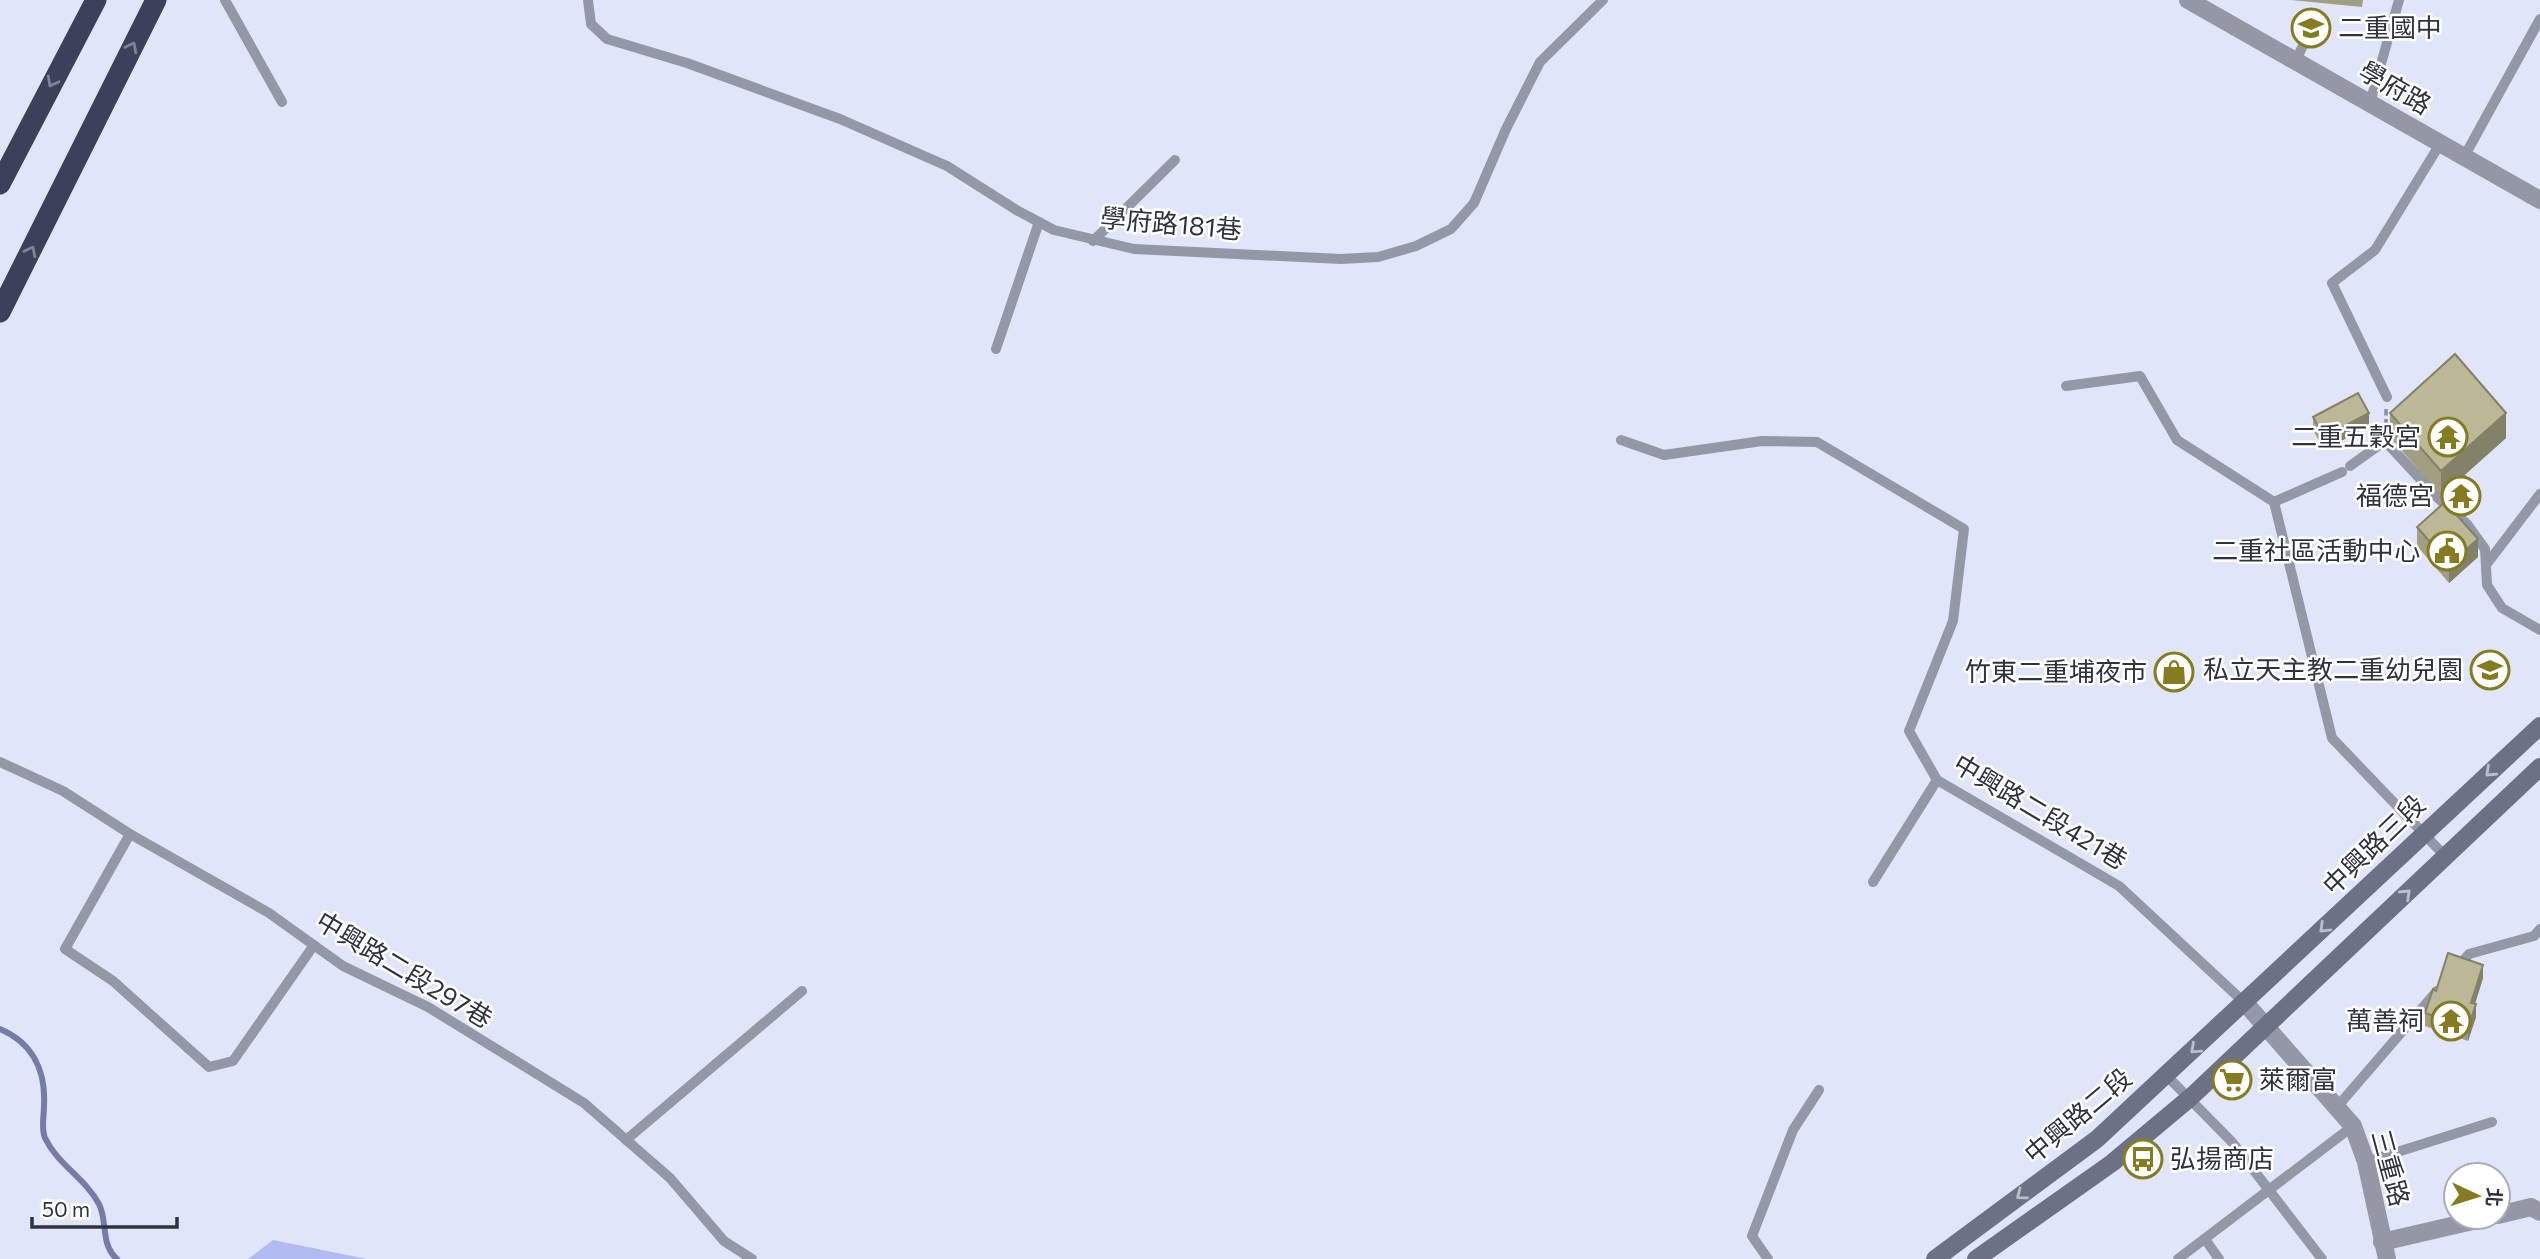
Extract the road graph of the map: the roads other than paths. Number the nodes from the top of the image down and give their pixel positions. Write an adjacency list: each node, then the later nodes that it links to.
1 (96, 0): 16 (highway, one-way to 16)
2 (156, 0): 20 (highway, one-way to 2)
3 (225, 0): 11 (lane)
4 (588, 0): 18 (lane, 學府路181巷)
5 (1603, 0): 19 (lane, 學府路181巷)
6 (2188, 0): 10 (street, 學府路)
7 (2399, 0): 12 (lane)
8 (2540, 19): 14 (lane)
9 (2315, 21): 10 (lane)
10 (2295, 62): 12 (street, 學府路)
11 (282, 102)
12 (2370, 103): 13 (street, 學府路)
13 (2440, 144): 14 (street, 學府路); 23 (lane)
14 (2464, 157): 17 (street, 學府路)
15 (1174, 160): 19 (lane)
16 (0, 184)
17 (2540, 200)
18 (1039, 222): 19 (lane, 學府路181巷); 21 (lane)
19 (1093, 241)
20 (0, 312)
21 (996, 349)
22 (2066, 386): 26 (lane)
23 (2387, 397)
24 (1621, 440): 32 (lane, 中興路二段421巷)
25 (2540, 495): 27 (lane)
26 (2274, 502): 27 (lane); 33 (lane)
27 (2486, 565): 28 (lane)
28 (2540, 630)
29 (2540, 726): 33 (main road, 中興路三段, one-way to 33)
30 (0, 762): 34 (lane, 中興路二段297巷)
31 (2540, 767): 35 (main road)
32 (1937, 780): 36 (lane); 42 (lane, 中興路二段421巷)
33 (2424, 833): 35 (lane); 42 (main road, 中興路三段, one-way to 42)
34 (130, 834): 38 (lane, 中興路二段297巷); 38 (lane)
35 (2446, 857): 43 (main road, one-way to 35)
36 (1873, 882)
37 (2538, 935): 39 (lane)
38 (314, 945): 50 (lane, 中興路二段297巷)
39 (2451, 974)
40 (2442, 985): 47 (lane)
41 (802, 991): 50 (lane)
42 (2246, 1004): 43 (street, 三重路); 44 (main road, 中興路二段, one-way to 44)
43 (2267, 1025): 46 (main road, 中興路二段); 47 (street, 三重路)
44 (2166, 1075): 46 (lane); 60 (main road, 中興路二段, one-way to 60)
45 (1819, 1090): 59 (lane)
46 (2190, 1097): 52 (lane); 61 (main road, 中興路二段)
47 (2337, 1107): 49 (street, 三重路)
48 (2492, 1122): 51 (lane)
49 (2353, 1126): 51 (street, 三重路); 52 (lane)
50 (626, 1140): 58 (lane, 中興路二段297巷)
51 (2365, 1162): 57 (street, 三重路)
52 (2270, 1191): 56 (lane); 64 (lane)
53 (2512, 1212): 54 (street)
54 (2540, 1212)
55 (2445, 1231): 57 (street)
56 (2205, 1239): 62 (lane); 63 (lane)
57 (2384, 1250)
58 (752, 1259)
59 (1768, 1259)
60 (1935, 1259)
61 (1976, 1259)
62 (2178, 1259)
63 (2219, 1259)
64 (2322, 1259)

